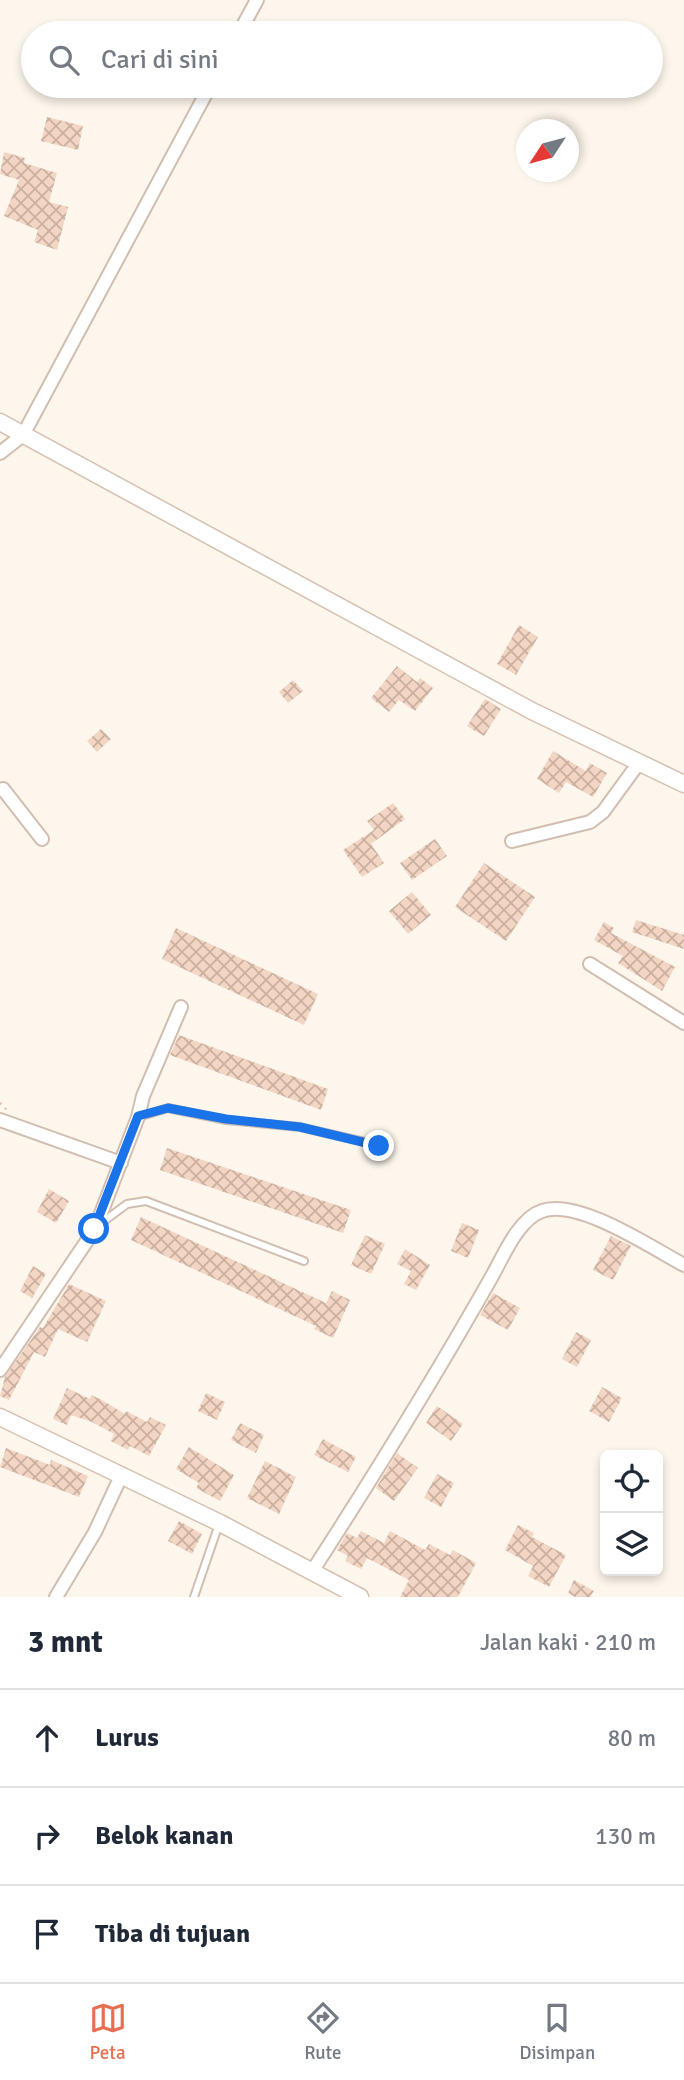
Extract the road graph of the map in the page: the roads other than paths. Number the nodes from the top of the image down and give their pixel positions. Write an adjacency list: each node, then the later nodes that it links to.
1 (257, 0): 2 (street)
2 (246, 21)
3 (204, 98): 5 (street)
4 (0, 422): 5 (street)
5 (23, 435): 6 (street); 7 (street)
6 (0, 453)
7 (638, 764): 8 (street); 11 (street)
8 (684, 784)
9 (1, 789): 10 (street)
10 (42, 839)
11 (512, 841)
12 (590, 964): 14 (street)
13 (181, 1007): 15 (street)
14 (684, 1023)
15 (138, 1116): 17 (lane); 18 (street)
16 (0, 1120): 18 (street)
17 (379, 1146)
18 (121, 1163): 19 (street)
19 (94, 1229): 20 (lane); 22 (street)
20 (304, 1261)
21 (684, 1265): 26 (street)
22 (0, 1370)
23 (0, 1417): 24 (street)
24 (122, 1474): 25 (street); 27 (street)
25 (220, 1523): 26 (street); 28 (lane)
26 (313, 1570): 29 (street)
27 (56, 1597)
28 (194, 1597)
29 (360, 1597)

